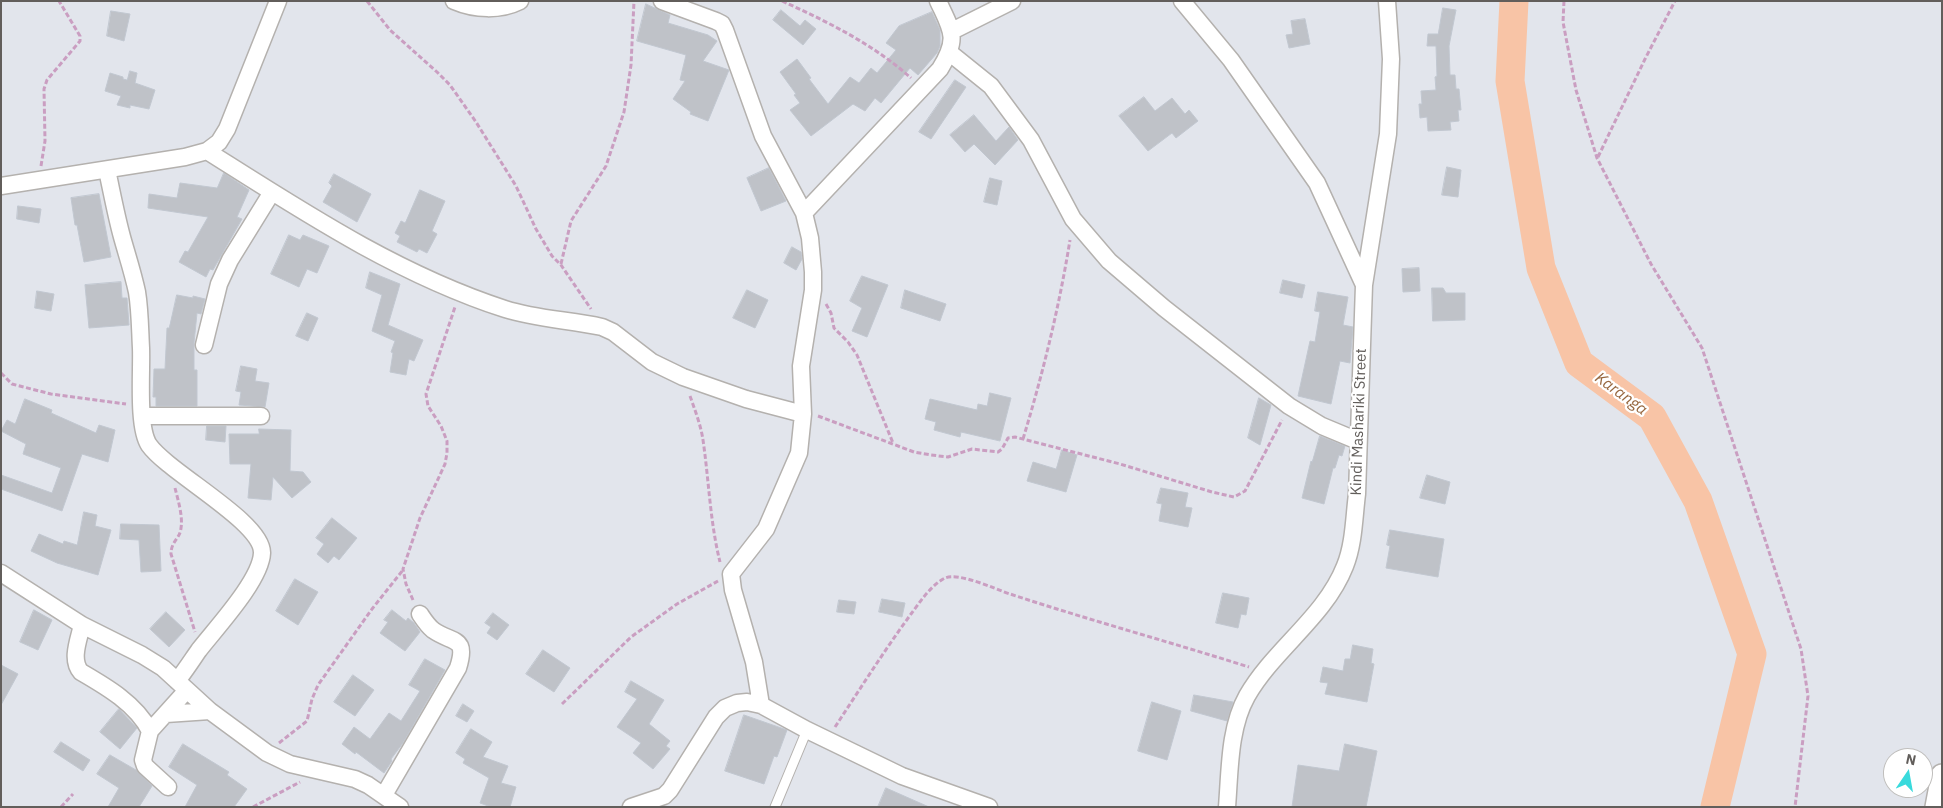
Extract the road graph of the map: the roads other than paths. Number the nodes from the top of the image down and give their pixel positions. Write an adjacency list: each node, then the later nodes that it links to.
1 (278, 1): 11 (street)
2 (454, 1): 3 (street)
3 (520, 1)
4 (662, 1): 15 (street)
5 (938, 1): 9 (street)
6 (1012, 1): 9 (street)
7 (1182, 1): 16 (street)
8 (1387, 1): 16 (street, Kindi Mashariki Street)
9 (952, 31): 10 (street)
10 (950, 53): 15 (street); 21 (street)
11 (206, 151): 12 (street); 14 (street)
12 (107, 170): 13 (street); 18 (street)
13 (1, 186)
14 (272, 192): 17 (street); 19 (street)
15 (804, 213): 19 (street)
16 (1364, 286): 21 (street, Kindi Mashariki Street)
17 (204, 345)
18 (142, 411): 20 (street); 25 (street)
19 (802, 411): 26 (street)
20 (262, 416)
21 (1358, 441): 38 (street, Kindi Mashariki Street)
22 (1, 573): 24 (street)
23 (420, 614): 33 (street)
24 (82, 625): 25 (street); 30 (street)
25 (182, 686): 27 (street); 28 (street)
26 (761, 705): 29 (street); 35 (street)
27 (210, 711): 28 (street); 33 (street)
28 (166, 714): 30 (street)
29 (807, 730): 36 (lane); 37 (street)
30 (150, 731): 32 (street)
31 (1942, 775): 39 (street)
32 (168, 787)
33 (384, 795): 34 (street)
34 (400, 807)
35 (631, 807)
36 (775, 807)
37 (989, 807)
38 (1227, 807)
39 (1936, 807)

